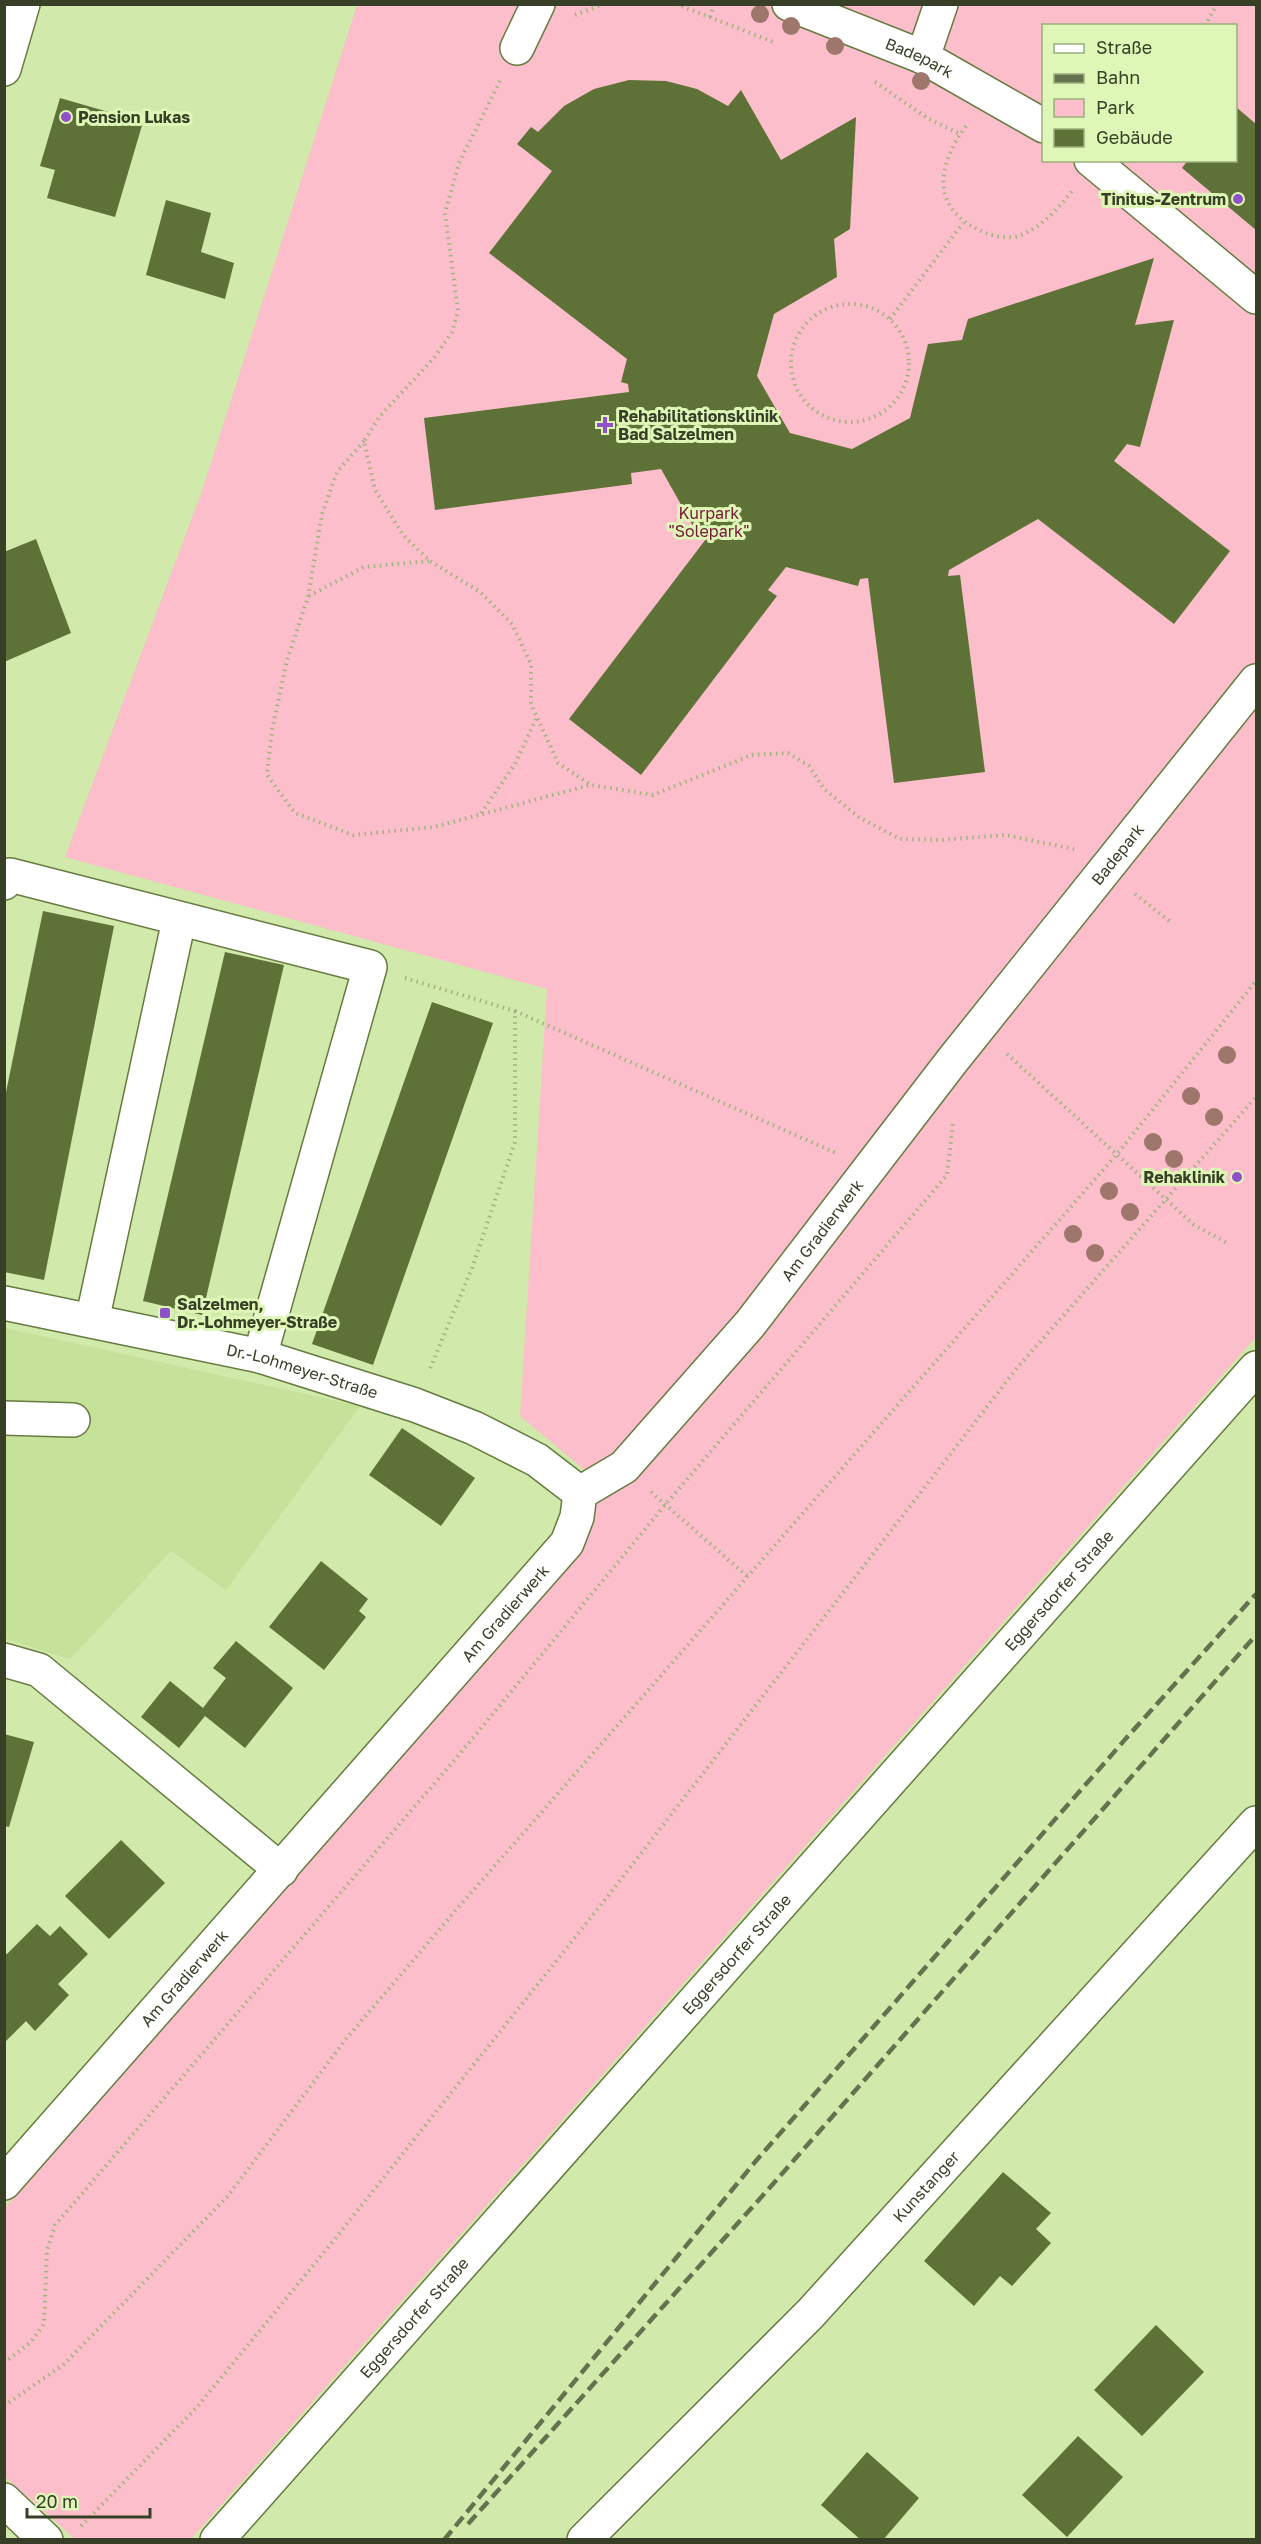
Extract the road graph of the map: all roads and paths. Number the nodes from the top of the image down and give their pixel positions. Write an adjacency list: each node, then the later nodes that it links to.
1 (23, 4): 15 (street)
2 (538, 4): 13 (street)
3 (604, 4): 9 (path)
4 (676, 4): 10 (path)
5 (714, 4): 10 (path)
6 (789, 4): 14 (street, Badepark)
7 (941, 4): 14 (street)
8 (1217, 4): 11 (path)
9 (570, 16)
10 (710, 16): 12 (path)
11 (1206, 24)
12 (787, 47)
13 (517, 48): 25 (path)
14 (923, 57): 17 (street, Badepark)
15 (4, 69)
16 (870, 80): 19 (path)
17 (989, 93): 18 (street, Badepark); 19 (path)
18 (1042, 125)
19 (960, 134): 22 (path)
20 (1092, 162): 22 (path)
21 (1094, 162): 23 (street)
22 (963, 223): 24 (path)
23 (1257, 297)
24 (890, 319): 24 (path)
25 (364, 441): 26 (path); 27 (path)
26 (430, 561): 27 (path); 29 (path)
27 (308, 597): 31 (path)
28 (1257, 681): 32 (street, Badepark)
29 (536, 718): 30 (path); 31 (path)
30 (591, 785): 31 (path); 32 (path)
31 (480, 813)
32 (1104, 870): 35 (path); 39 (street, Badepark)
33 (4, 883): 34 (street)
34 (178, 920): 36 (street); 47 (street)
35 (1172, 923)
36 (370, 967): 38 (path); 48 (street)
37 (1256, 982): 42 (path)
38 (515, 1011): 43 (path); 50 (path)
39 (978, 1028): 42 (path); 43 (street, Am Gradierwerk)
40 (1257, 1097): 44 (path)
41 (954, 1116): 54 (path)
42 (1117, 1154): 44 (path); 55 (path)
43 (869, 1168): 53 (street, Am Gradierwerk)
44 (1166, 1200): 45 (path); 63 (path)
45 (1229, 1244)
46 (4, 1304): 47 (street, Dr.-Lohmeyer-Straße)
47 (92, 1321): 48 (street, Dr.-Lohmeyer-Straße)
48 (260, 1356): 50 (street, Dr.-Lohmeyer-Straße)
49 (1257, 1368): 64 (street, Eggersdorfer Straße)
50 (415, 1405): 53 (street, Dr.-Lohmeyer-Straße)
51 (4, 1418): 52 (street)
52 (73, 1420)
53 (580, 1493): 58 (street, Am Gradierwerk)
54 (664, 1505): 55 (path); 60 (path)
55 (747, 1576): 61 (path)
56 (4, 1660): 58 (street)
57 (1257, 1823): 65 (street, Kunstanger)
58 (281, 1870): 59 (street, Am Gradierwerk)
59 (4, 2184)
60 (4, 2363)
61 (4, 2406)
62 (4, 2500): 63 (street)
63 (61, 2536)
64 (217, 2540)
65 (584, 2540)

